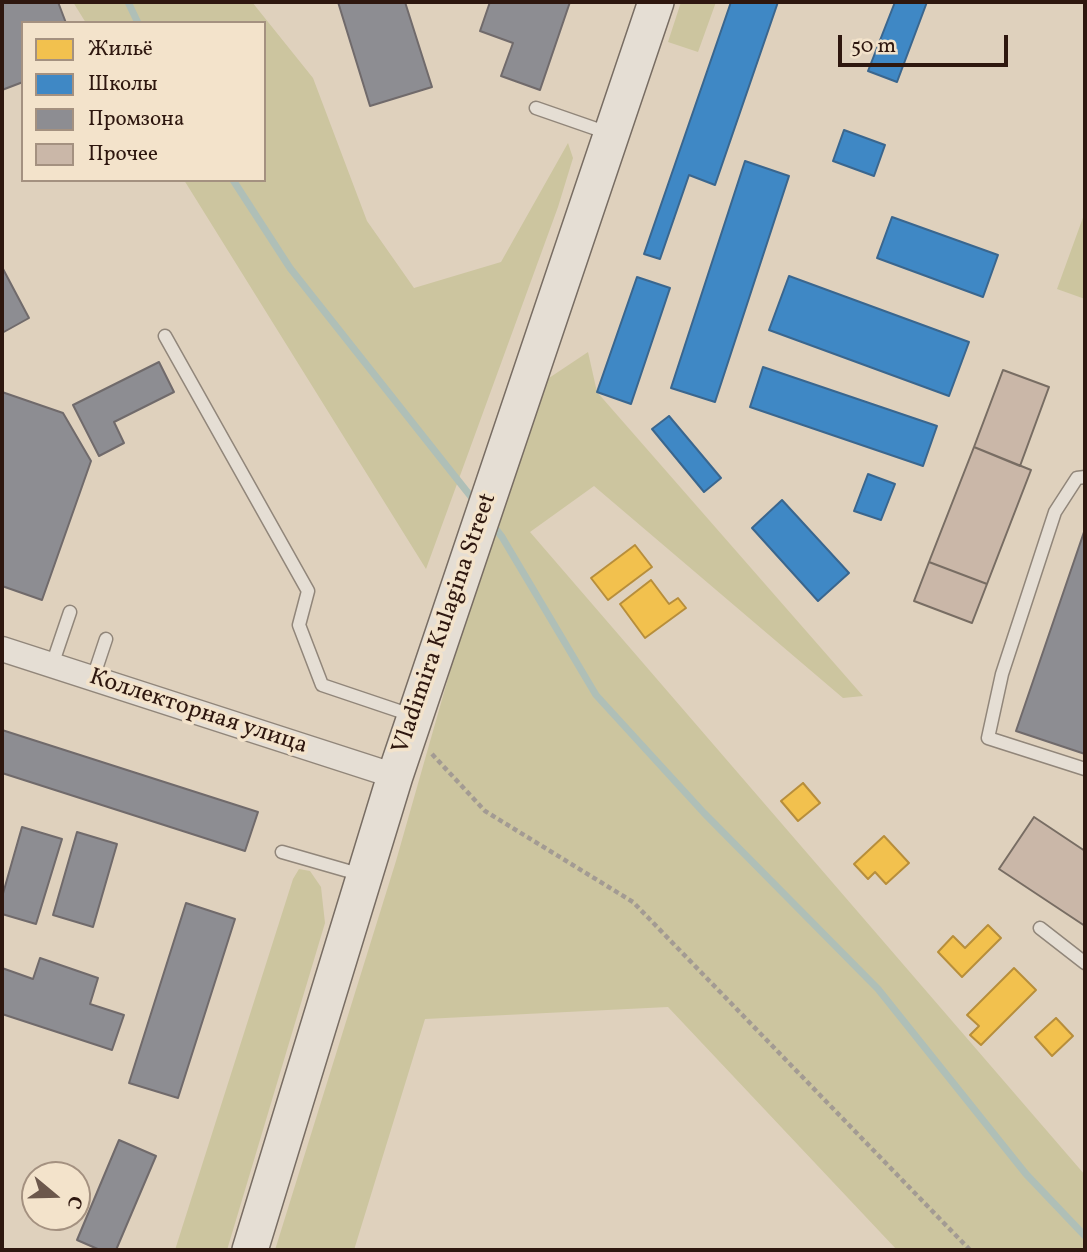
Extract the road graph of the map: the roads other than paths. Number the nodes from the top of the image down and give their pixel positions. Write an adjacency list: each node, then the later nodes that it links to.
1 (656, 2): 3 (street, Vladimira Kulagina Street)
2 (536, 108): 3 (lane)
3 (611, 135): 11 (street, Vladimira Kulagina Street)
4 (165, 336): 11 (lane)
5 (1085, 477): 12 (lane)
6 (70, 612): 9 (lane)
7 (106, 639): 10 (lane)
8 (2, 649): 9 (street, Коллекторная улица)
9 (52, 665): 10 (street, Коллекторная улица)
10 (93, 678): 13 (street, Коллекторная улица)
11 (413, 723): 13 (street, Vladimira Kulagina Street)
12 (1085, 769)
13 (395, 776): 15 (street, Vladimira Kulagina Street)
14 (282, 852): 15 (lane)
15 (365, 876): 18 (street, Vladimira Kulagina Street)
16 (1040, 928): 17 (lane)
17 (1085, 964)
18 (250, 1250)

